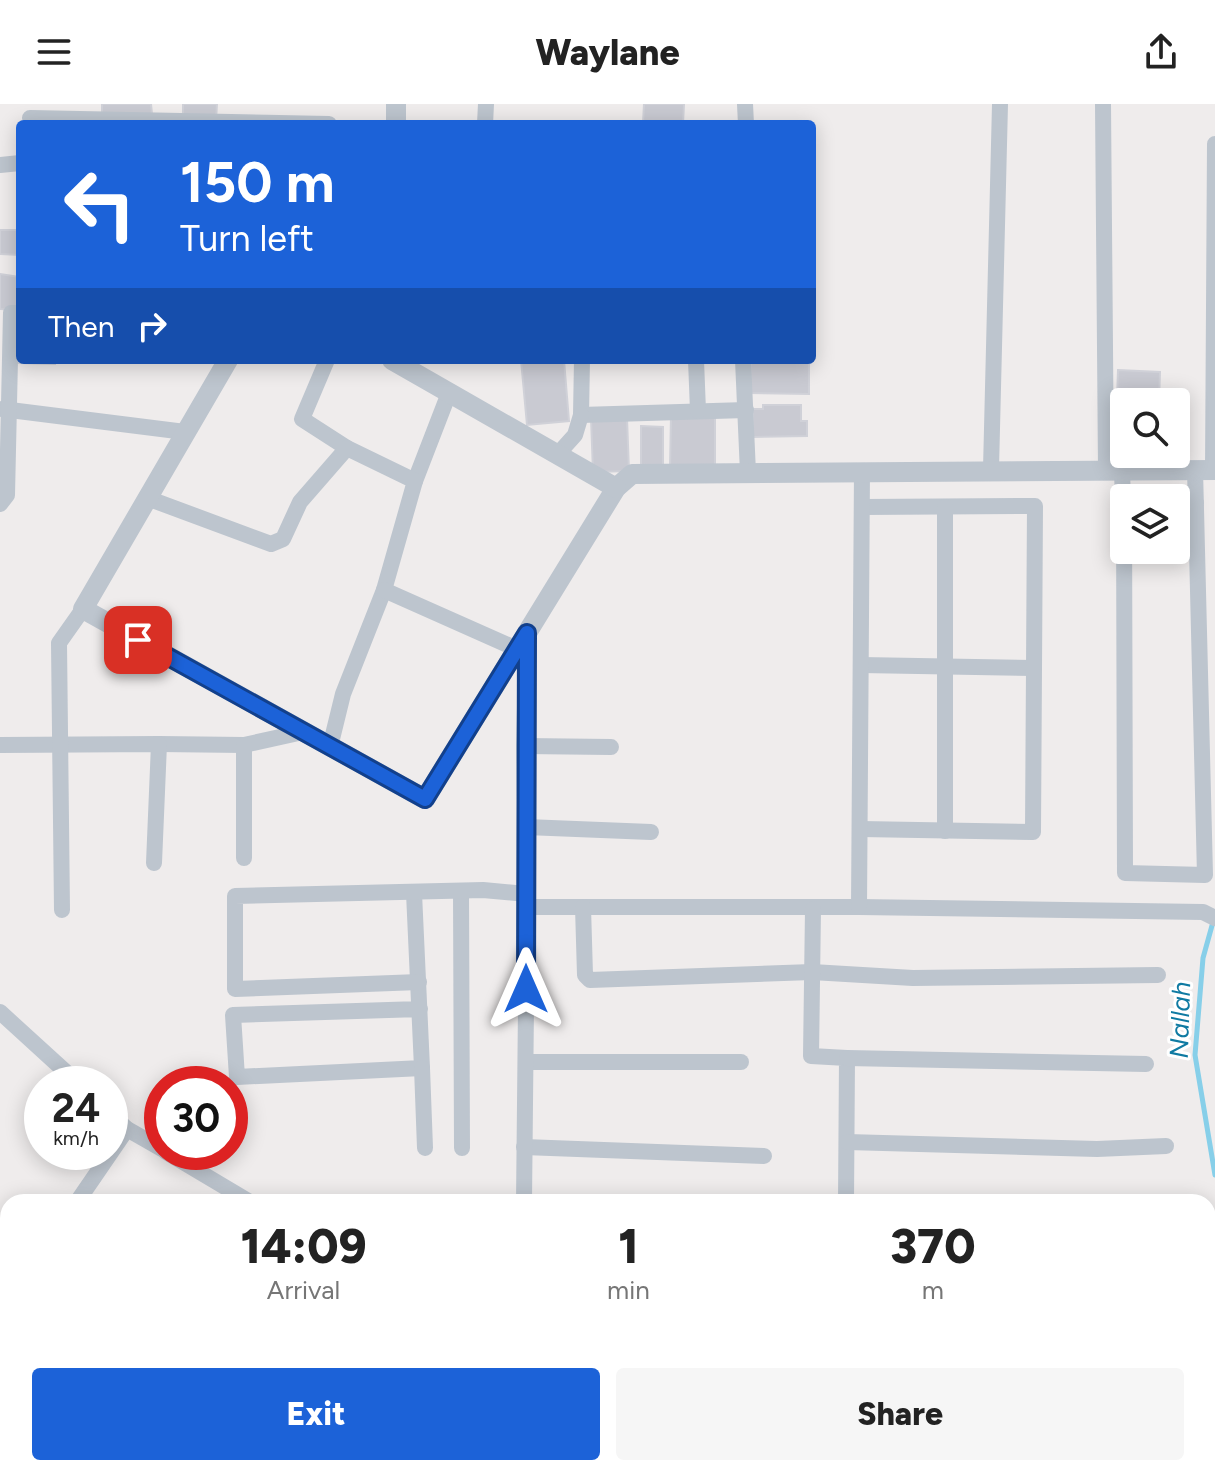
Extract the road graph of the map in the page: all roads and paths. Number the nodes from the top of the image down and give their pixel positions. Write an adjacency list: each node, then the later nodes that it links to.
1 (1000, 104): 23 (street)
2 (1103, 104): 24 (street)
3 (29, 115): 4 (street)
4 (196, 120)
5 (1215, 144): 6 (street)
6 (1215, 235): 8 (street)
7 (10, 313): 16 (street)
8 (1214, 322): 25 (street)
9 (226, 364): 20 (street)
10 (325, 364): 21 (street)
11 (400, 364): 15 (street)
12 (582, 364): 19 (street)
13 (696, 364): 18 (street)
14 (743, 364): 17 (street)
15 (449, 393): 22 (street); 28 (street)
16 (4, 409): 20 (street); 34 (street)
17 (746, 410): 18 (street); 27 (street)
18 (698, 411): 19 (street)
19 (581, 415): 22 (street)
20 (185, 432): 31 (street)
21 (347, 448): 28 (street); 31 (street)
22 (557, 455): 30 (street)
23 (991, 469): 24 (street); 26 (street)
24 (1114, 469): 25 (street); 29 (street)
25 (1208, 470): 33 (street)
26 (862, 471): 27 (street); 35 (street)
27 (748, 473): 30 (street)
28 (415, 481): 38 (street)
29 (1118, 484)
30 (616, 488): 40 (street)
31 (147, 498): 39 (street)
32 (1190, 503): 33 (street)
33 (1196, 503): 37 (street)
34 (0, 504)
35 (862, 507): 36 (street); 41 (street)
36 (945, 507): 42 (street); 43 (street)
37 (1123, 564)
38 (384, 590): 40 (street); 50 (street)
39 (83, 609): 44 (street); 45 (street)
40 (522, 641): 49 (street); 50 (street)
41 (861, 665): 42 (street); 53 (street)
42 (945, 666): 43 (street); 54 (street)
43 (1034, 668): 54 (street)
44 (303, 732): 48 (street); 50 (street)
45 (60, 743): 46 (street); 47 (street); 64 (street)
46 (159, 744): 48 (street); 57 (street)
47 (0, 745)
48 (244, 745): 56 (street)
49 (524, 746): 51 (street); 52 (street)
50 (330, 747)
51 (611, 747)
52 (526, 827): 55 (street); 60 (street)
53 (861, 829): 54 (street); 62 (street)
54 (945, 831)
55 (651, 832)
56 (244, 858)
57 (154, 863)
58 (461, 891): 59 (street); 60 (street); 83 (street)
59 (414, 893): 68 (street); 69 (street)
60 (526, 895): 61 (street); 74 (street)
61 (583, 907): 63 (street); 66 (street)
62 (859, 907): 63 (street); 65 (street)
63 (813, 909): 66 (street)
64 (62, 910)
65 (1209, 915)
66 (812, 972): 67 (street); 73 (street)
67 (1158, 975)
68 (419, 982): 69 (street); 70 (street)
69 (235, 989): 72 (street)
70 (420, 1009): 72 (street); 78 (street)
71 (0, 1012): 77 (street)
72 (233, 1015): 78 (street)
73 (847, 1058): 76 (street); 79 (street)
74 (526, 1062): 75 (street); 81 (street)
75 (741, 1062)
76 (1146, 1064)
77 (59, 1066)
78 (422, 1068): 82 (street)
79 (847, 1142): 80 (street); 90 (street)
80 (1166, 1146)
81 (524, 1147): 84 (street); 89 (street)
82 (425, 1148)
83 (462, 1148)
84 (764, 1156)
85 (99, 1170): 87 (street)
86 (196, 1170): 88 (street)
87 (82, 1194)
88 (237, 1194)
89 (524, 1194)
90 (846, 1194)

